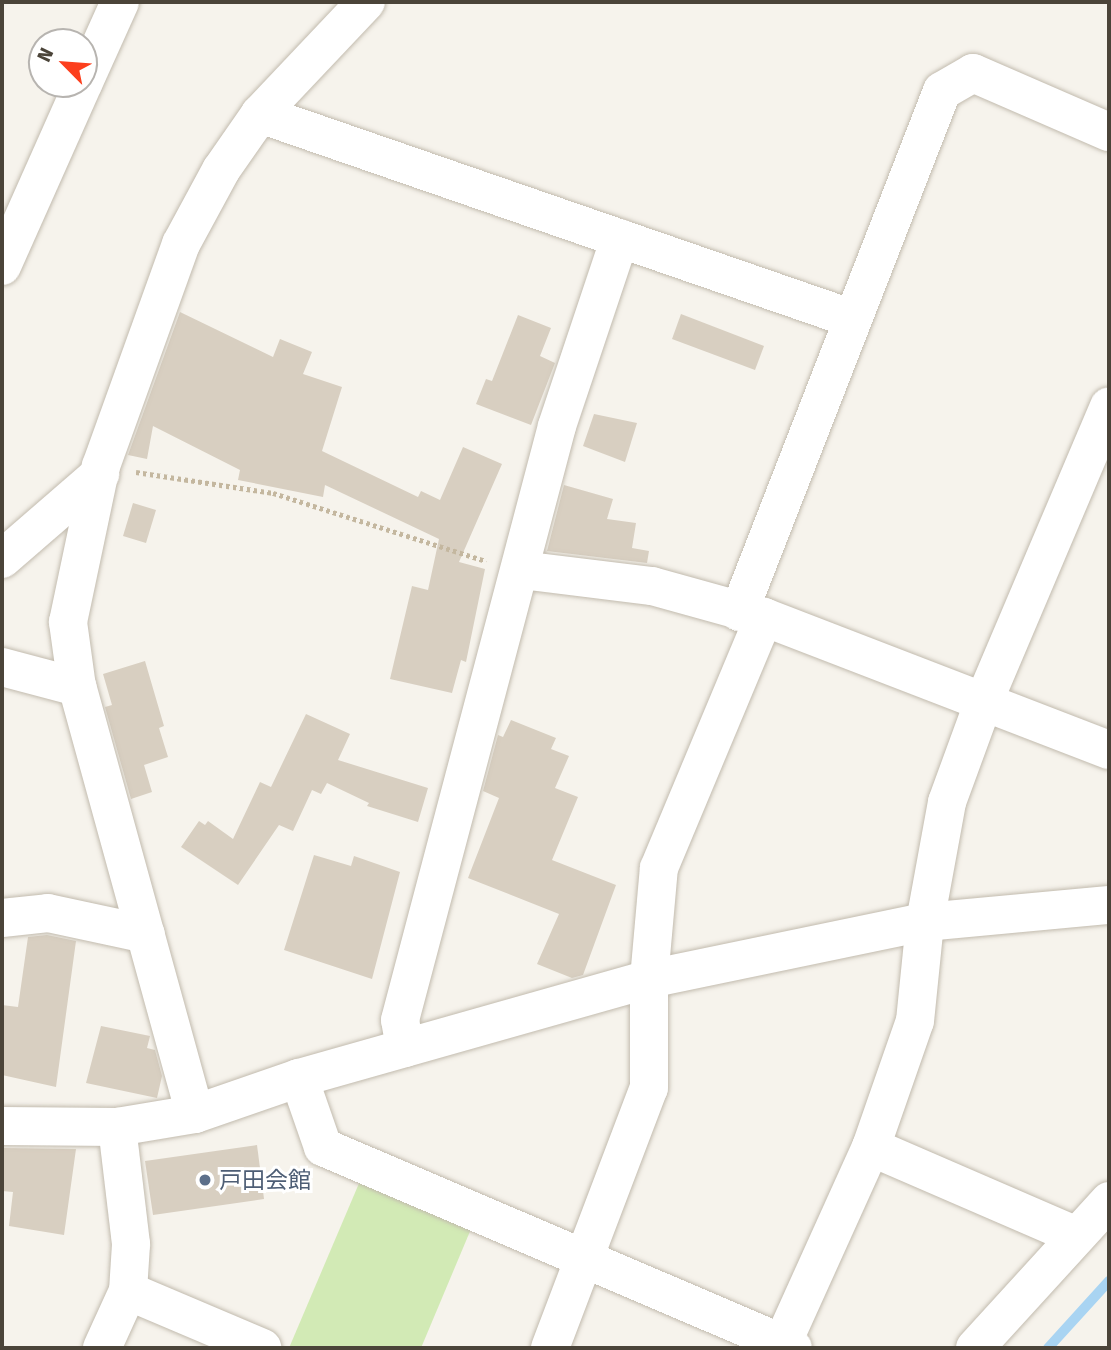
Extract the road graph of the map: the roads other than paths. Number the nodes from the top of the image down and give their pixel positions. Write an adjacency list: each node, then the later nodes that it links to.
1 (120, 2): 3 (street)
2 (366, 2): 5 (street)
3 (98, 52)
4 (77, 98): 8 (street)
5 (260, 114): 7 (street); 11 (street)
6 (1109, 132): 9 (street)
7 (620, 238): 9 (street); 13 (street)
8 (2, 266)
9 (850, 318): 14 (street)
10 (1109, 406): 17 (street)
11 (101, 470): 12 (street); 16 (street)
12 (2, 559)
13 (521, 570): 14 (street); 24 (street)
14 (751, 615): 17 (street); 23 (street)
15 (2, 667): 16 (street)
16 (77, 687): 22 (street)
17 (984, 701): 18 (street); 21 (street)
18 (1109, 750)
19 (1109, 905): 21 (street)
20 (2, 918): 22 (street)
21 (925, 922): 23 (street); 29 (street)
22 (146, 934): 26 (street)
23 (649, 979): 24 (street); 32 (street)
24 (405, 1048): 25 (street)
25 (299, 1078): 26 (street); 32 (street)
26 (195, 1114): 28 (street)
27 (2, 1126): 28 (street)
28 (117, 1127): 33 (street)
29 (871, 1147): 31 (street); 34 (street)
30 (1109, 1201): 31 (street)
31 (1077, 1236): 38 (street)
32 (584, 1260): 34 (street); 37 (street)
33 (128, 1291): 35 (street); 36 (street)
34 (788, 1346)
35 (102, 1348)
36 (261, 1348)
37 (550, 1348)
38 (975, 1348)

